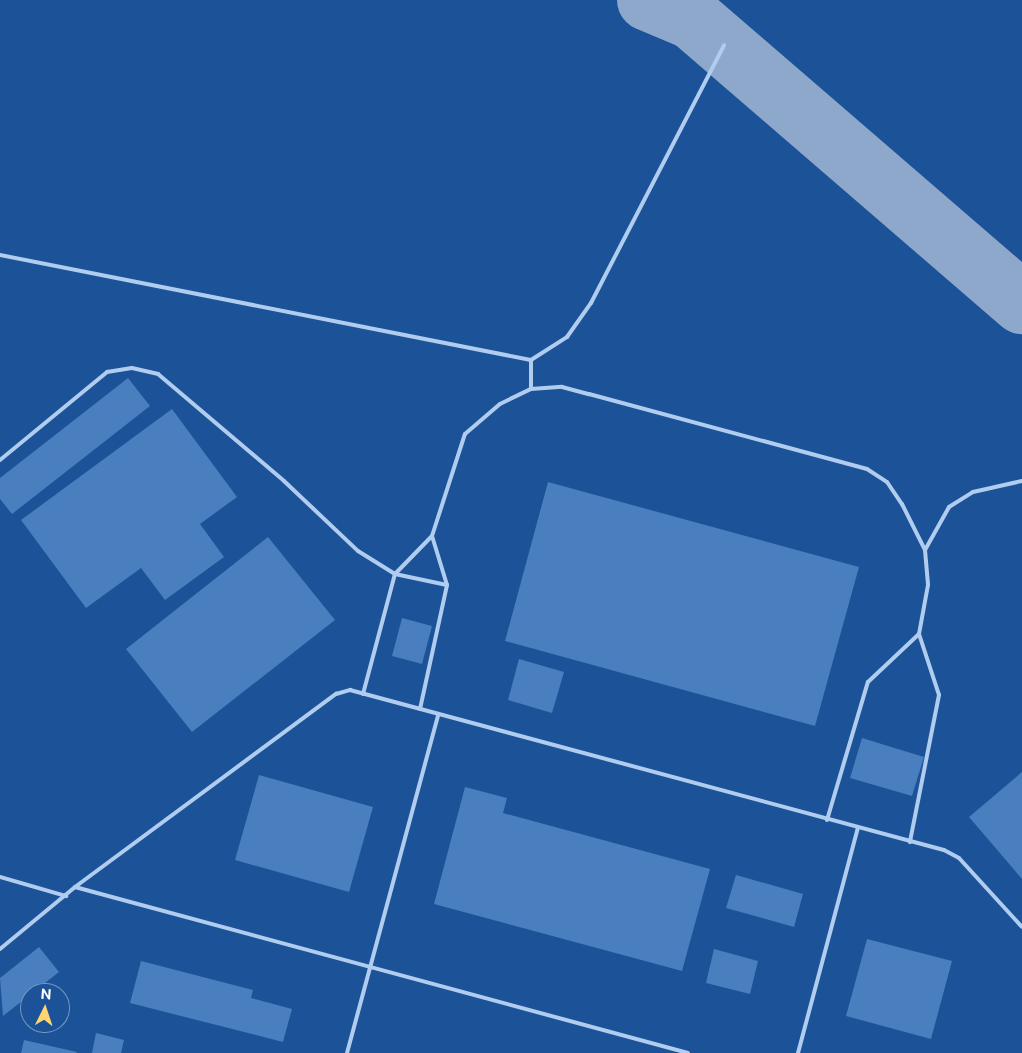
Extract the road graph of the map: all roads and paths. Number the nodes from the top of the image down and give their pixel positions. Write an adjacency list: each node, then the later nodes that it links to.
1 (724, 45): 3 (lane)
2 (0, 255): 3 (lane)
3 (531, 360): 4 (lane)
4 (531, 389): 7 (lane); 8 (lane)
5 (0, 460): 9 (lane)
6 (1022, 481): 8 (lane)
7 (432, 536): 9 (lane); 10 (lane)
8 (925, 550): 11 (lane)
9 (395, 574): 10 (lane); 12 (lane)
10 (447, 585): 13 (lane)
11 (919, 634): 15 (lane); 17 (lane)
12 (363, 694): 13 (lane); 19 (lane)
13 (420, 710): 14 (lane)
14 (438, 715): 15 (lane); 23 (lane)
15 (827, 820): 16 (lane)
16 (858, 828): 17 (lane); 26 (lane)
17 (910, 842): 21 (lane)
18 (0, 877): 20 (lane)
19 (76, 887): 20 (lane); 23 (lane)
20 (66, 896): 22 (lane)
21 (1022, 926)
22 (0, 949)
23 (371, 966): 24 (lane); 25 (lane)
24 (347, 1053)
25 (688, 1053)
26 (798, 1053)

